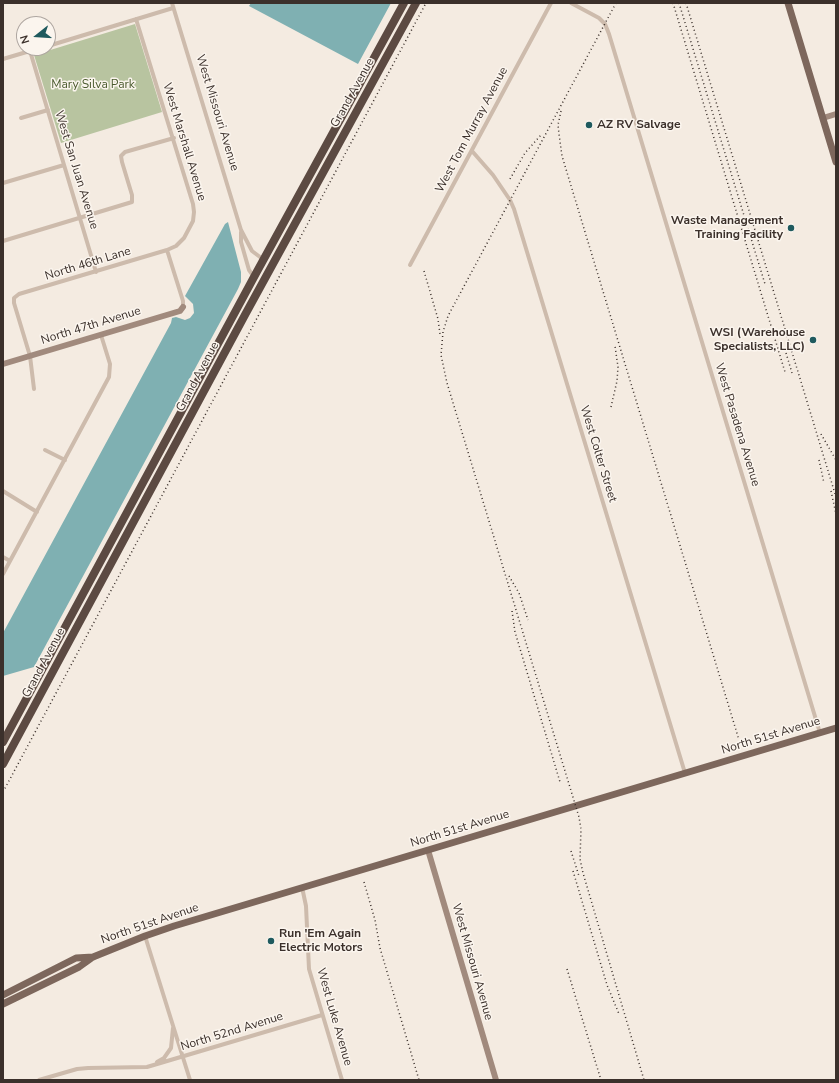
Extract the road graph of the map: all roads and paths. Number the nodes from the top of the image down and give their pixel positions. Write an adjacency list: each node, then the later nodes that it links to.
1 (404, 3): 25 (highway, Grand Avenue)
2 (416, 3): 30 (highway, Grand Avenue)
3 (551, 3): 17 (street, West Tom Murray Avenue)
4 (571, 3): 43 (street, West Pasadena Avenue)
5 (788, 3): 15 (main road)
6 (172, 5): 7 (street); 22 (street, West Missouri Avenue)
7 (136, 19): 8 (street); 16 (street, West Marshall Avenue)
8 (56, 44)
9 (16, 55): 11 (street)
10 (32, 56): 12 (street, West San Juan Avenue)
11 (3, 59)
12 (48, 110): 14 (street); 19 (street, West San Juan Avenue)
13 (836, 114): 15 (street)
14 (21, 118)
15 (823, 118): 18 (main road)
16 (174, 138): 21 (street); 24 (street, West Marshall Avenue)
17 (472, 151): 26 (street, West Tom Murray Avenue); 46 (street, West Colter Street)
18 (836, 162)
19 (64, 165): 20 (street); 21 (street, West San Juan Avenue)
20 (3, 183)
21 (80, 218): 23 (street); 27 (street, West San Juan Avenue)
22 (240, 230): 25 (street, West Missouri Avenue); 28 (street, West Missouri Avenue)
23 (3, 241)
24 (167, 250): 27 (street, North 46th Lane); 29 (street)
25 (264, 260): 28 (highway, Grand Avenue); 30 (highway)
26 (410, 265)
27 (96, 272): 32 (street, North 46th Lane)
28 (254, 277): 44 (highway, Grand Avenue)
29 (183, 307): 31 (street, North 47th Avenue)
30 (246, 313): 45 (highway, Grand Avenue)
31 (101, 335): 32 (street, North 47th Avenue); 36 (street)
32 (30, 356): 33 (street, North 47th Avenue); 34 (street)
33 (3, 364)
34 (34, 388)
35 (46, 450): 36 (street)
36 (65, 460): 38 (street)
37 (3, 491): 38 (street)
38 (37, 512): 40 (street)
39 (3, 557): 40 (street)
40 (10, 561): 41 (street)
41 (3, 574)
42 (836, 728): 43 (main road, North 51st Avenue)
43 (820, 733): 46 (main road, North 51st Avenue)
44 (3, 742)
45 (3, 764)
46 (685, 773): 47 (main road, North 51st Avenue)
47 (428, 850): 48 (main road, North 51st Avenue); 60 (street, West Missouri Avenue)
48 (302, 887): 49 (main road, North 51st Avenue); 53 (street, West Luke Avenue)
49 (145, 936): 50 (main road, North 51st Avenue); 54 (street)
50 (93, 957): 51 (main road, North 51st Avenue); 52 (main road, North 51st Avenue)
51 (3, 995)
52 (3, 1004)
53 (322, 1015): 55 (street, North 52nd Avenue); 59 (street, West Luke Avenue)
54 (172, 1023): 55 (street); 56 (street, North 52nd Avenue)
55 (183, 1056): 56 (street, North 52nd Avenue); 58 (street)
56 (147, 1067): 57 (street, North 52nd Avenue)
57 (39, 1080)
58 (190, 1080)
59 (342, 1080)
60 (496, 1080)

